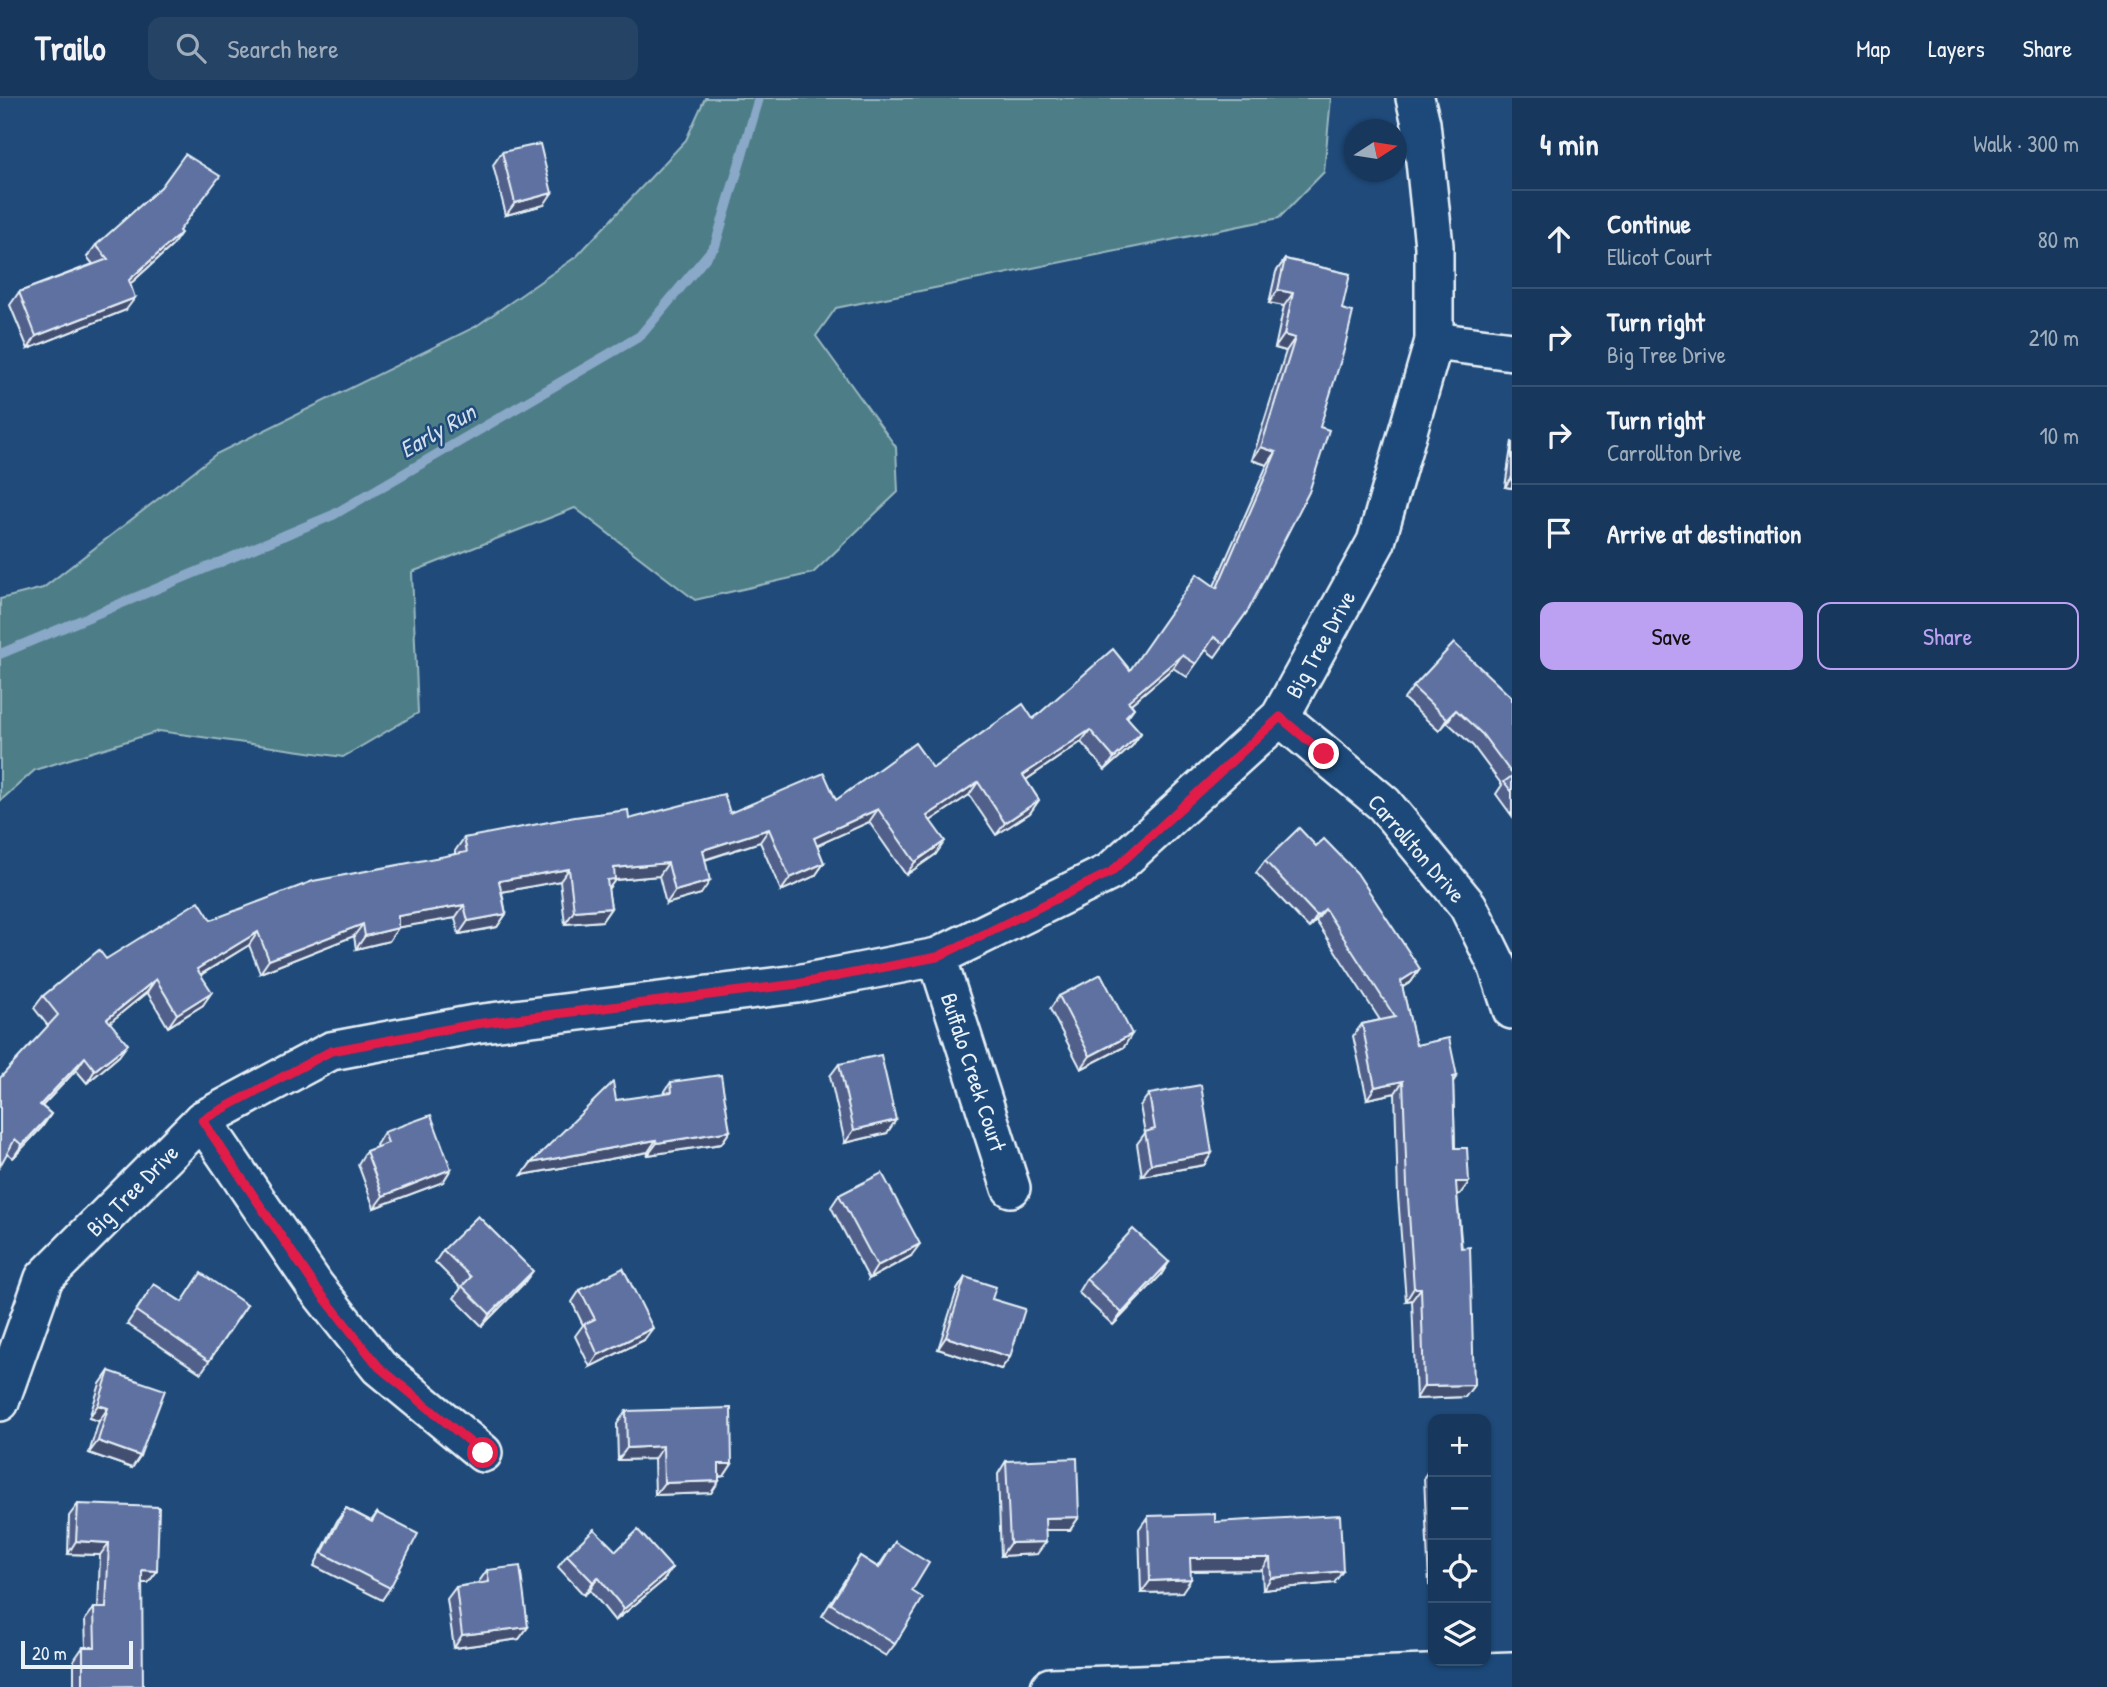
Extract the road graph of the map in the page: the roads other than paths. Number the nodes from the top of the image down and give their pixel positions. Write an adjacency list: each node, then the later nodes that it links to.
1 (1415, 98): 2 (street, Big Tree Drive)
2 (1434, 341): 3 (street); 4 (street, Big Tree Drive)
3 (1512, 351)
4 (1280, 717): 5 (street, Big Tree Drive); 6 (street, Carrollton Drive)
5 (937, 957): 7 (street, Big Tree Drive); 8 (street, Buffalo Creek Court)
6 (1512, 1010)
7 (202, 1120): 9 (street, Big Tree Drive); 10 (street)
8 (1011, 1188)
9 (0, 1402)
10 (483, 1453)
11 (1512, 1671): 12 (street)
12 (1051, 1687)

